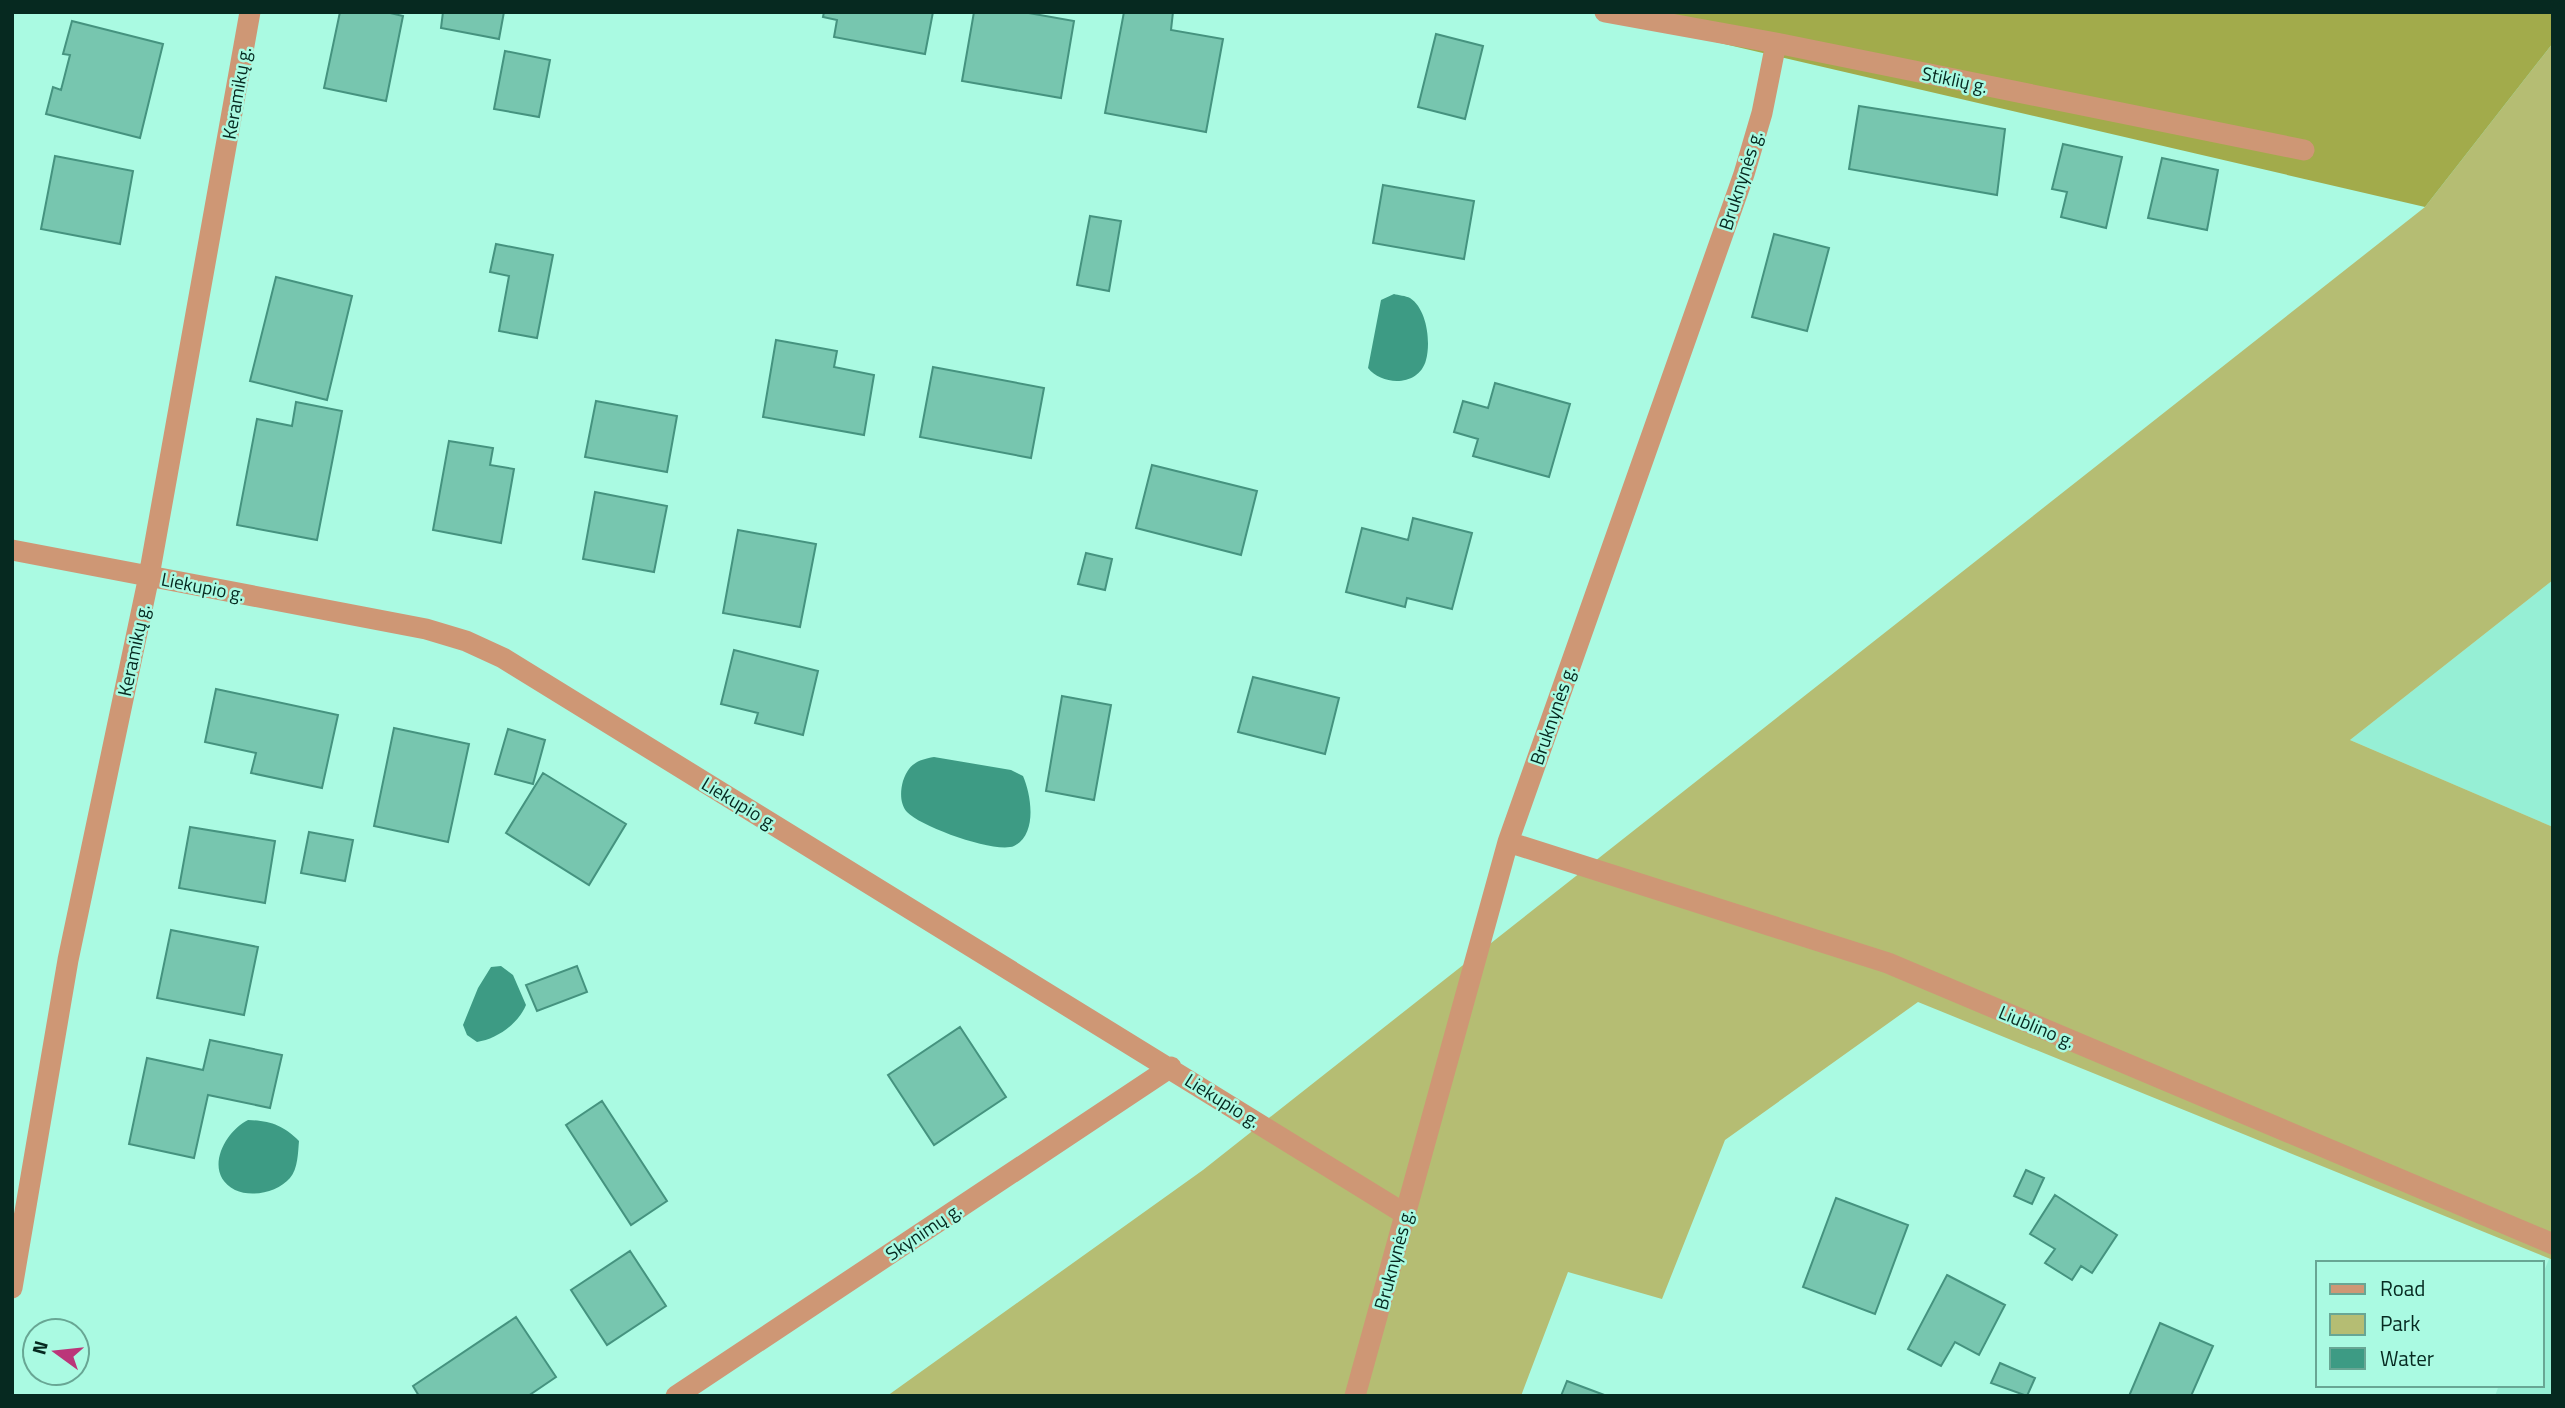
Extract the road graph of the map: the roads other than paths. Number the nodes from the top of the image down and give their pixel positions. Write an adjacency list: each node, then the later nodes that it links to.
1 (250, 12): 6 (street, Keramikų g.)
2 (1605, 12): 3 (street, Stiklių g.)
3 (1776, 43): 4 (street, Stiklių g.); 7 (street, Bruknynės g.)
4 (2304, 150)
5 (12, 550): 6 (street, Liekupio g.)
6 (149, 576): 8 (street, Liekupio g.); 11 (street, Keramikų g.)
7 (1508, 842): 9 (street, Bruknynės g.); 10 (street, Liublino g.)
8 (1171, 1067): 9 (street, Liekupio g.); 12 (street, Skynimų g.)
9 (1405, 1213): 13 (street, Bruknynės g.)
10 (2553, 1244)
11 (12, 1288)
12 (676, 1396)
13 (1355, 1396)

